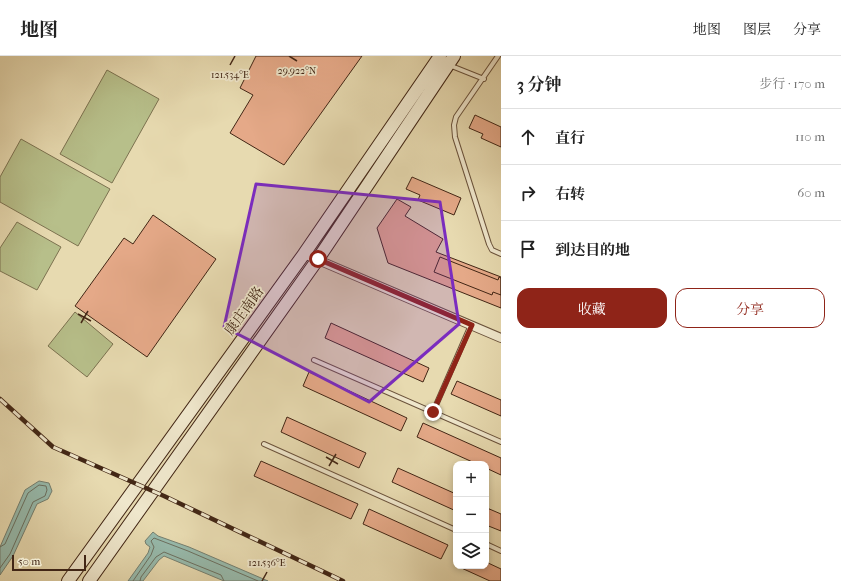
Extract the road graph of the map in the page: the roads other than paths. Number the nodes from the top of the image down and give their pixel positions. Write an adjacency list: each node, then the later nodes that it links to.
1 (498, 56): 3 (lane)
2 (448, 59): 3 (lane); 4 (main road, 康庄南路); 6 (main road)
3 (484, 79): 5 (lane)
4 (304, 254): 6 (street); 16 (main road, 康庄南路)
5 (501, 254)
6 (318, 259): 7 (street); 17 (main road)
7 (472, 325): 8 (street); 10 (lane)
8 (501, 338)
9 (314, 360): 10 (lane)
10 (433, 412): 11 (lane)
11 (501, 442)
12 (264, 444): 13 (lane)
13 (453, 529)
14 (489, 545): 15 (lane)
15 (501, 551)
16 (68, 581)
17 (89, 581)

